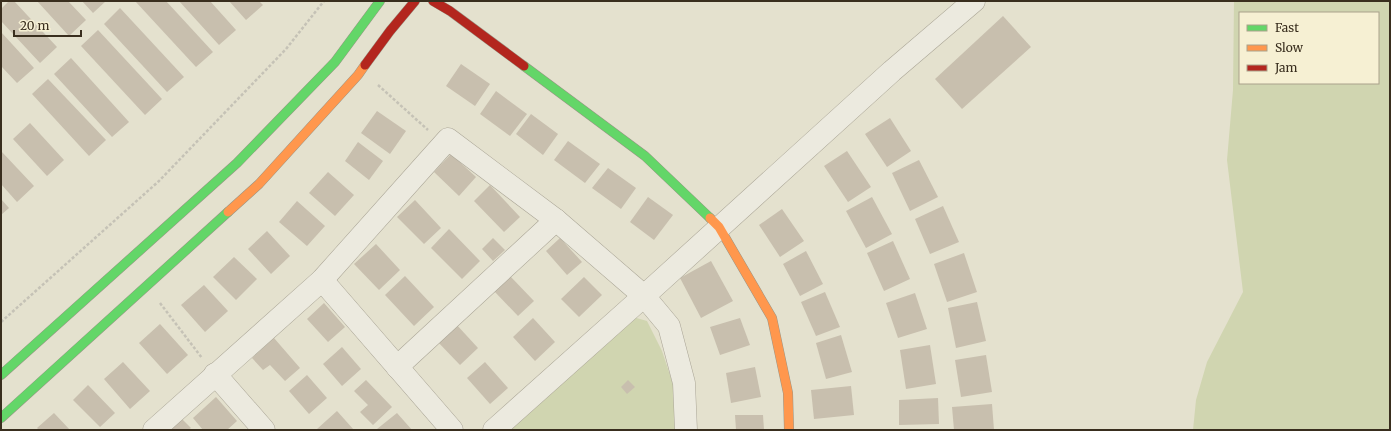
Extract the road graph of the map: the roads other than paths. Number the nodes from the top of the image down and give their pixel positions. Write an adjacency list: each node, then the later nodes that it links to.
1 (380, 1): 11 (street)
2 (415, 1): 12 (street)
3 (433, 1): 6 (street)
4 (974, 1): 6 (street)
5 (556, 220): 7 (street); 8 (street); 9 (street)
6 (719, 227): 8 (street); 18 (street)
7 (322, 280): 9 (street); 10 (street)
8 (644, 296): 16 (street); 17 (street)
9 (397, 367): 15 (street)
10 (215, 374): 13 (street); 14 (street)
11 (1, 375)
12 (1, 418)
13 (154, 430)
14 (264, 430)
15 (452, 430)
16 (494, 430)
17 (686, 430)
18 (789, 430)

